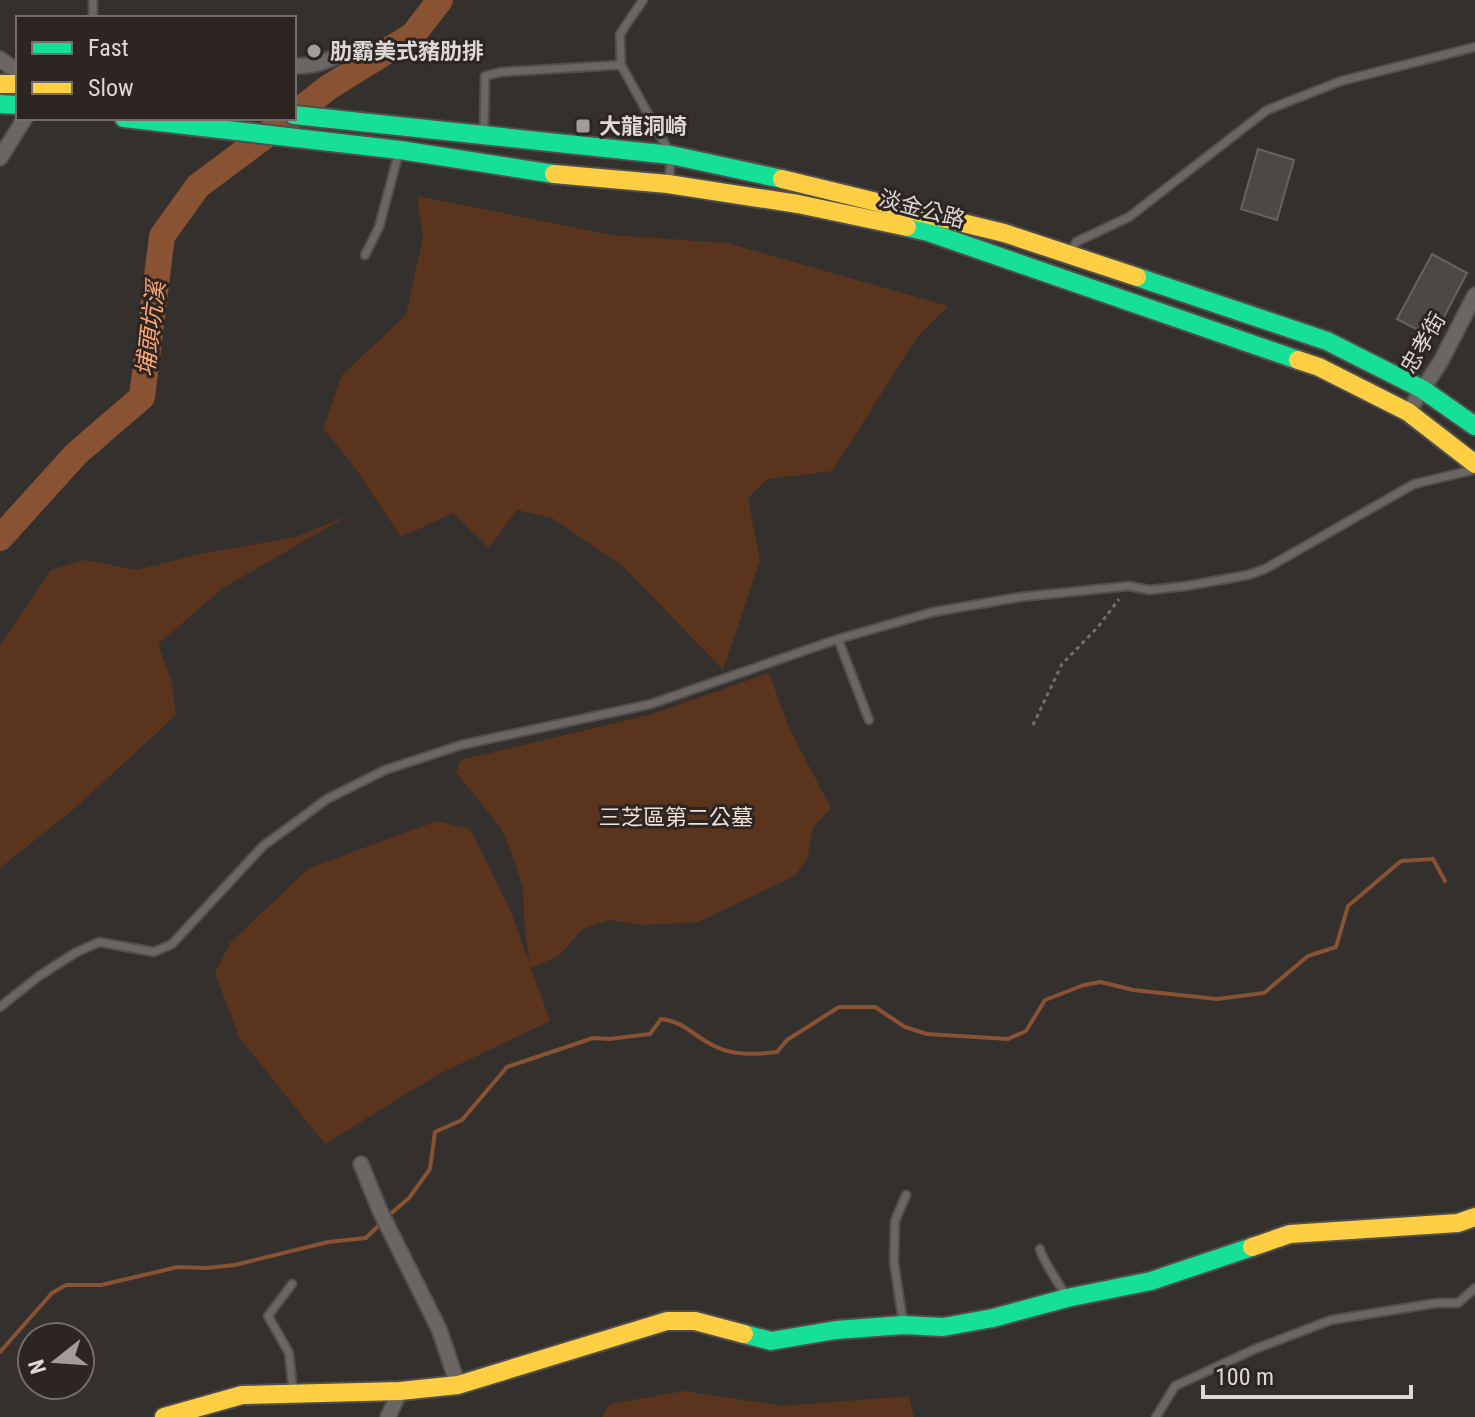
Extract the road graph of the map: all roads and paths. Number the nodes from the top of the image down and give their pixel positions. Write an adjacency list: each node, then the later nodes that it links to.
1 (643, 0): 4 (lane)
2 (1475, 47): 15 (lane)
3 (346, 51): 5 (street)
4 (621, 65): 9 (lane); 11 (lane)
5 (296, 66)
6 (296, 115): 9 (main road, 淡金公路)
7 (24, 120): 12 (street)
8 (139, 120): 10 (main road, 淡金公路)
9 (484, 135): 11 (main road, 淡金公路)
10 (400, 150): 13 (main road, 淡金公路); 14 (lane)
11 (671, 155): 13 (lane); 15 (main road, 淡金公路)
12 (0, 158)
13 (668, 184): 16 (main road, 淡金公路)
14 (365, 255)
15 (1070, 256): 16 (lane); 18 (main road, 淡金公路)
16 (1065, 278): 19 (main road, 淡金公路)
17 (1475, 295): 18 (street, 忠孝街)
18 (1422, 389): 19 (street, 忠孝街); 20 (main road, 淡金公路)
19 (1408, 412): 21 (main road, 淡金公路)
20 (1475, 426)
21 (1475, 467): 22 (lane)
22 (1129, 586): 23 (lane); 25 (path)
23 (838, 639): 24 (lane); 26 (lane)
24 (869, 720)
25 (1033, 725)
26 (0, 1007)
27 (361, 1164): 35 (street)
28 (906, 1195): 34 (lane)
29 (1475, 1217): 33 (main road)
30 (1040, 1249): 33 (lane)
31 (292, 1284): 37 (lane)
32 (1475, 1288): 40 (lane)
33 (1067, 1298): 34 (main road)
34 (903, 1325): 35 (main road)
35 (458, 1385): 36 (main road)
36 (400, 1391): 37 (main road); 39 (street)
37 (293, 1394): 38 (main road)
38 (164, 1417)
39 (388, 1417)
40 (1156, 1417)

